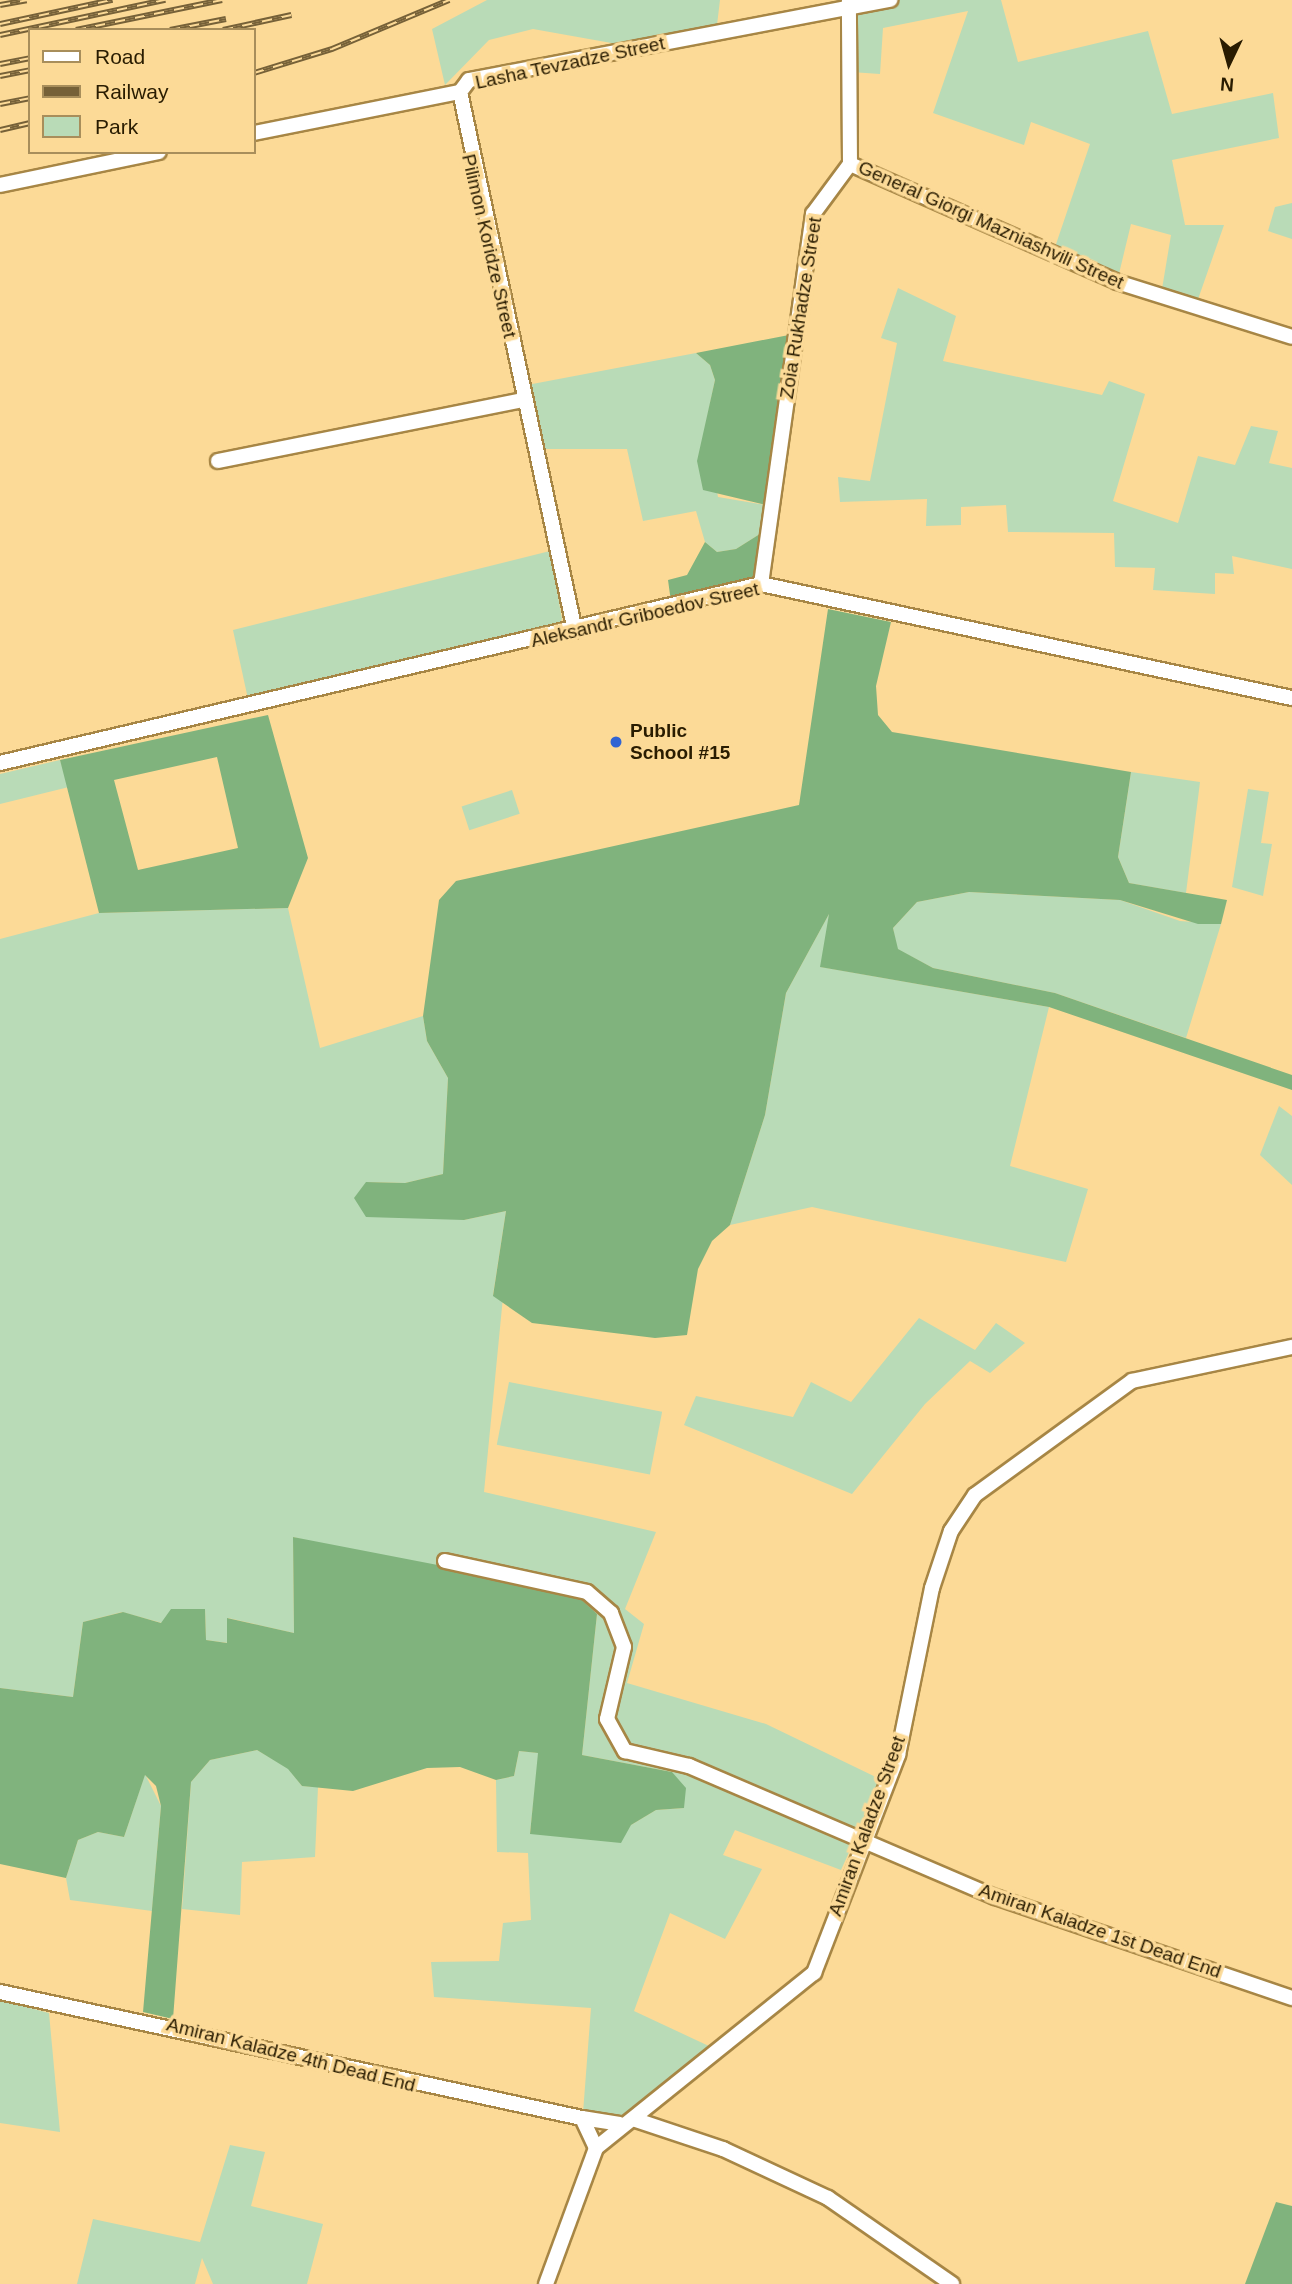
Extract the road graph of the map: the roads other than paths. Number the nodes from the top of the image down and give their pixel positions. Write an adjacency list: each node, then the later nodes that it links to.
1 (890, 0): 2 (street, Lasha Tevzadze Street)
2 (850, 4): 3 (street, Lasha Tevzadze Street); 6 (street)
3 (460, 92): 4 (street, Lasha Tevzadze Street); 9 (street, Pilimon Koridze Street)
4 (256, 133)
5 (149, 154): 7 (street)
6 (850, 164): 8 (street, General Giorgi Mazniashvili Street); 11 (street, Zoia Rukhadze Street)
7 (0, 185)
8 (1292, 337)
9 (523, 400): 10 (street); 12 (street, Pilimon Koridze Street)
10 (218, 461)
11 (761, 584): 12 (street, Aleksandr Griboedov Street); 13 (street, Aleksandr Griboedov Street)
12 (575, 631): 14 (street, Aleksandr Griboedov Street)
13 (1292, 698)
14 (0, 763)
15 (1292, 1347): 17 (street, Amiran Kaladze Street)
16 (445, 1561): 17 (street, Amiran Kaladze 1st Dead End)
17 (862, 1837): 19 (street, Amiran Kaladze 1st Dead End); 21 (street, Amiran Kaladze Street)
18 (0, 1992): 20 (street, Amiran Kaladze 4th Dead End)
19 (1292, 1998)
20 (582, 2118): 22 (street, Amiran Kaladze 4th Dead End); 23 (street)
21 (636, 2120): 22 (street, Amiran Kaladze Street); 25 (street)
22 (620, 2124): 23 (street)
23 (596, 2148): 24 (street)
24 (546, 2284)
25 (952, 2284)

